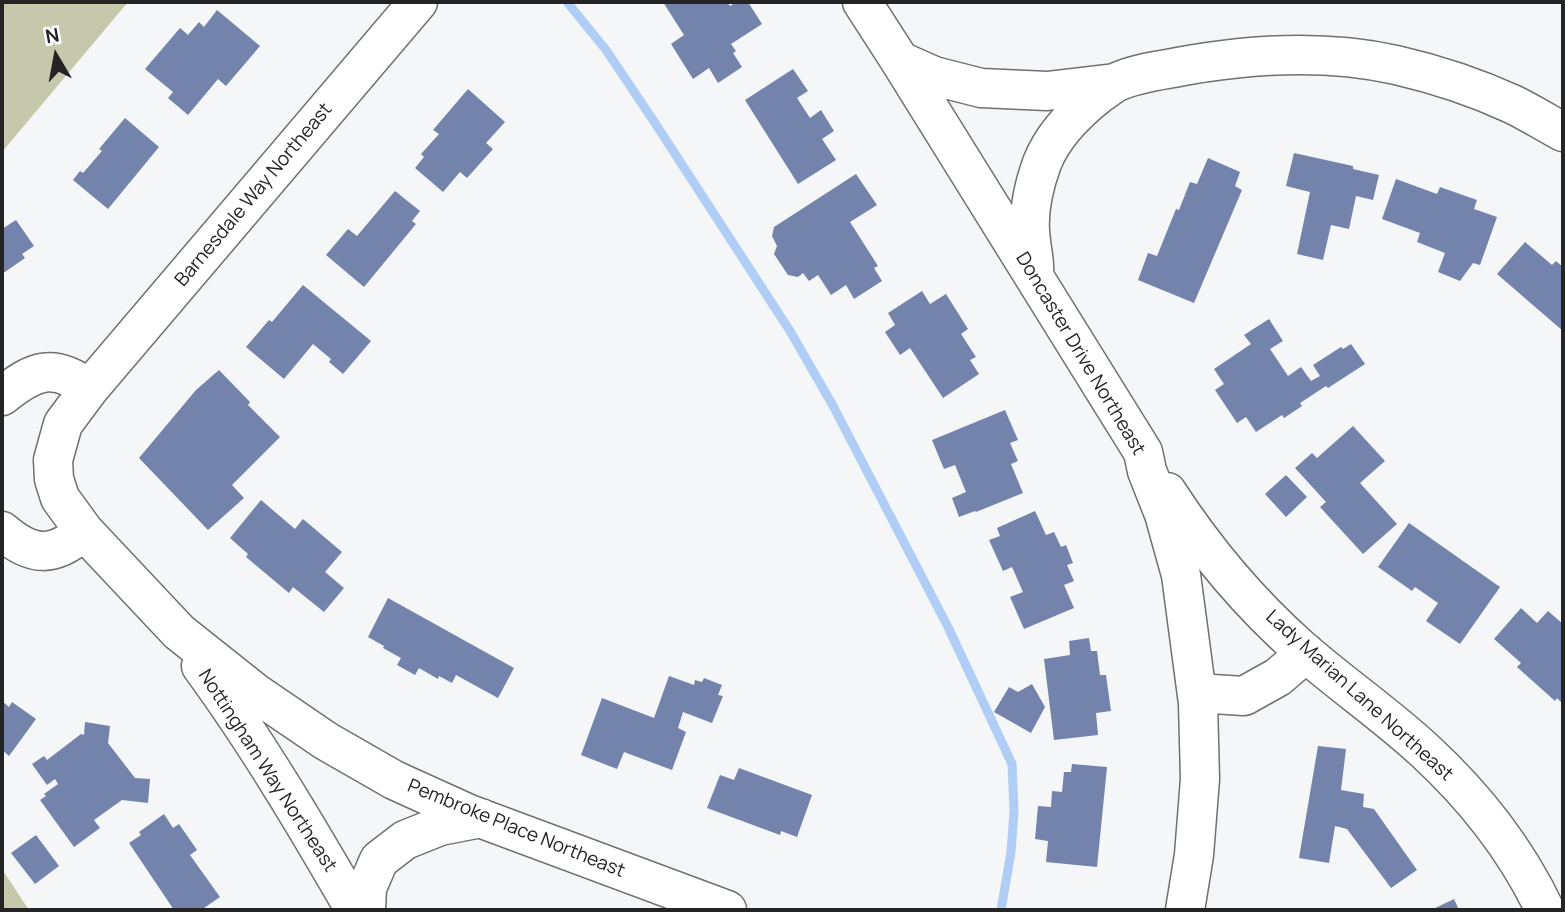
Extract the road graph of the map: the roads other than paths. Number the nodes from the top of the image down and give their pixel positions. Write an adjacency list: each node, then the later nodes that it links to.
1 (418, 2): 7 (street, Barnesdale Way Northeast)
2 (862, 2): 3 (street, Doncaster Drive Northeast)
3 (900, 61): 4 (street); 6 (street, Doncaster Drive Northeast)
4 (1115, 83): 5 (street); 6 (street)
5 (1563, 132)
6 (1034, 277): 9 (street, Doncaster Drive Northeast)
7 (89, 389): 8 (street); 11 (street, Barnesdale Way Northeast)
8 (2, 396)
9 (1143, 452): 13 (street, Lady Marian Lane Northeast); 14 (street, Doncaster Drive Northeast)
10 (2, 531): 11 (street)
11 (84, 531): 12 (street, Barnesdale Way Northeast)
12 (179, 632): 15 (street, Pembroke Place Northeast); 16 (street, Nottingham Way Northeast)
13 (1306, 653): 14 (street); 20 (street, Lady Marian Lane Northeast)
14 (1197, 693): 19 (street, Doncaster Drive Northeast)
15 (481, 818): 17 (street); 18 (street, Pembroke Place Northeast)
16 (355, 910)
17 (366, 910)
18 (727, 910)
19 (1185, 910)
20 (1545, 910)

